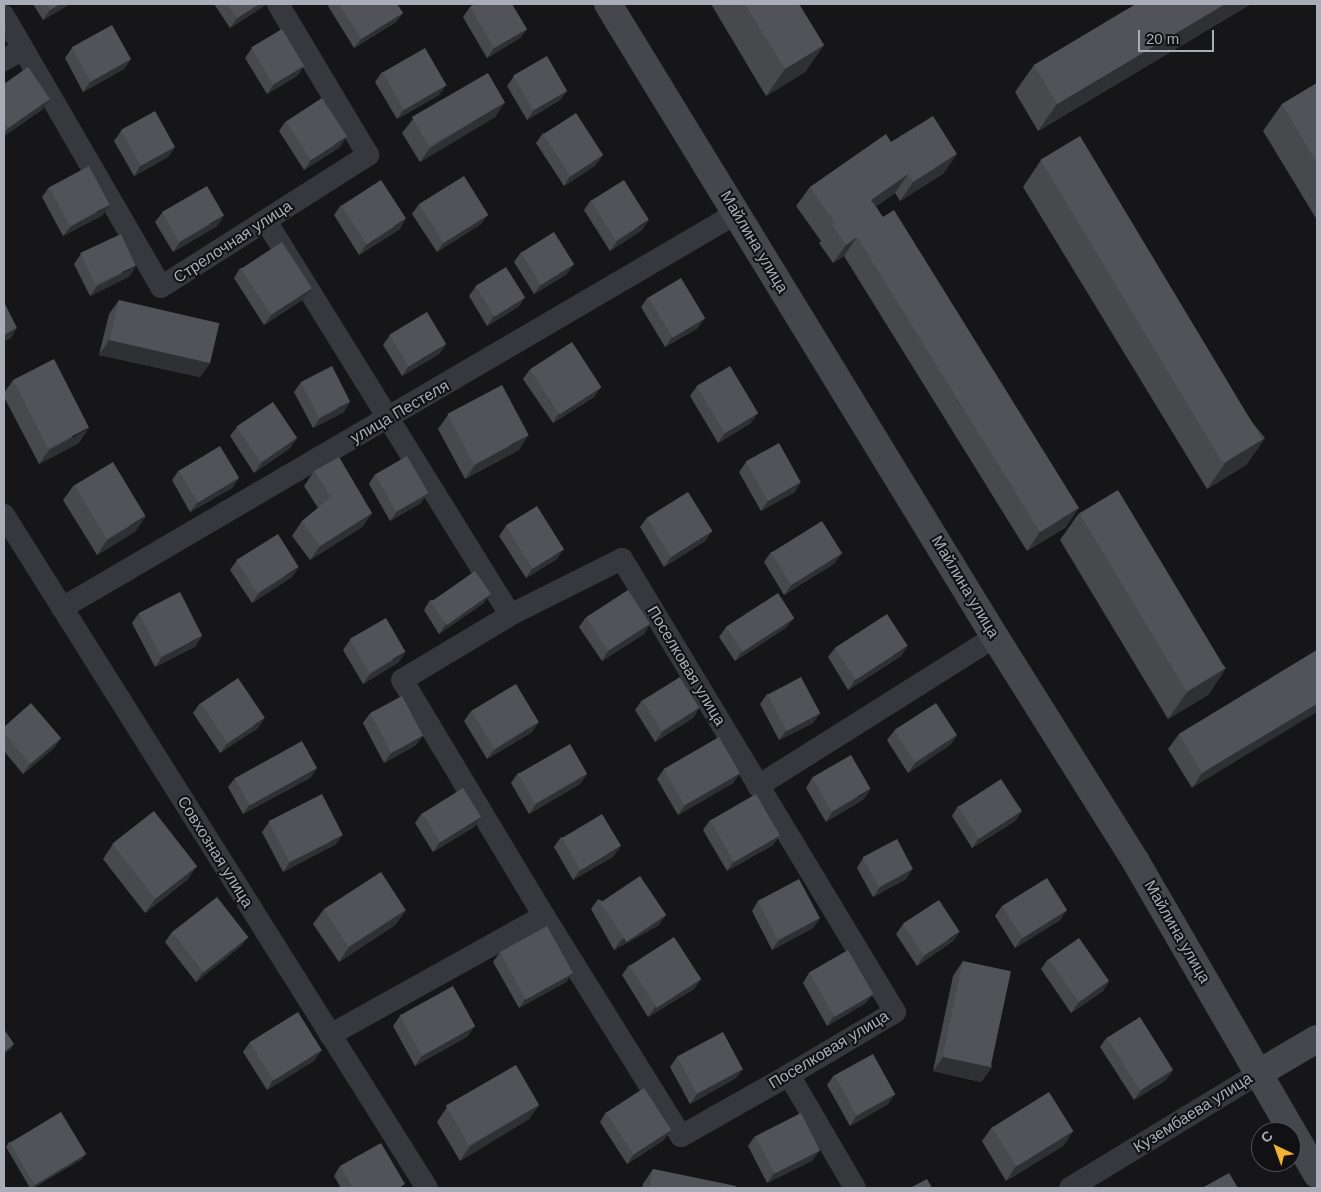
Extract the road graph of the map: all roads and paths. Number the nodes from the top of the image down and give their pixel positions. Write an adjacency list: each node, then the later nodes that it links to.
1 (278, 4): 7 (street, Стрелочная улица)
2 (608, 4): 6 (main road, Майлина улица)
3 (4, 16): 4 (street, Стрелочная улица)
4 (23, 49): 5 (street); 7 (street, Стрелочная улица)
5 (4, 60)
6 (737, 213): 8 (street, улица Пестеля); 12 (main road, Майлина улица)
7 (266, 221): 8 (street)
8 (388, 419): 10 (street, улица Пестеля); 11 (street)
9 (4, 515): 10 (street, Совхозная улица)
10 (62, 608): 15 (street, Совхозная улица)
11 (510, 615): 13 (street, Поселковая улица); 14 (street, Поселковая улица)
12 (995, 637): 13 (street); 17 (main road, Майлина улица)
13 (758, 786): 18 (street, Поселковая улица)
14 (544, 916): 15 (street); 18 (street, Поселковая улица)
15 (330, 1034): 20 (street, Совхозная улица)
16 (1317, 1039): 17 (main road, Кузембаева улица)
17 (1259, 1073): 19 (main road, Майлина улица); 22 (street, Кузембаева улица)
18 (789, 1075): 21 (street)
19 (1317, 1174)
20 (427, 1188)
21 (855, 1188)
22 (1070, 1188)

